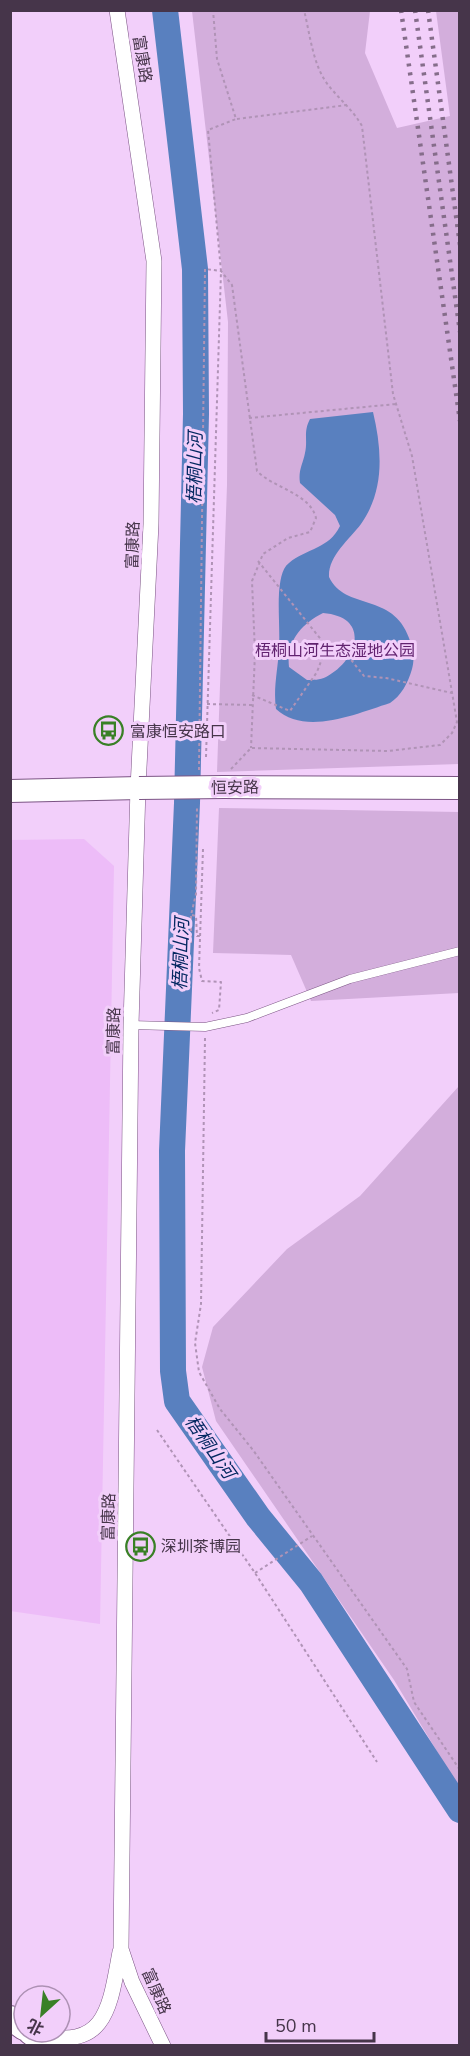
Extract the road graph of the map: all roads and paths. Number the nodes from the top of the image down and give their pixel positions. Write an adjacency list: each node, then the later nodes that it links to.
1 (117, 10): 23 (street, 富康路)
2 (213, 10): 5 (path)
3 (304, 10): 4 (path)
4 (347, 105): 5 (path); 7 (path)
5 (236, 120): 6 (path)
6 (221, 271): 8 (path); 15 (path); 18 (path)
7 (396, 404): 8 (path); 13 (path)
8 (249, 418): 9 (path)
9 (258, 561): 10 (path); 14 (path)
10 (323, 642)
11 (332, 648): 13 (path)
12 (323, 656): 14 (path)
13 (452, 693): 19 (path)
14 (252, 695): 16 (path)
15 (207, 704): 16 (path); 17 (path)
16 (252, 705): 19 (path)
17 (207, 726): 18 (path); 20 (path)
18 (201, 729): 21 (path)
19 (251, 748): 22 (path)
20 (206, 756)
21 (199, 774)
22 (224, 787): 23 (street, 恒安路, bridge); 24 (street, 恒安路)
23 (139, 788): 25 (street, 恒安路); 33 (street, 富康路)
24 (459, 788)
25 (10, 791)
26 (198, 796): 28 (path)
27 (203, 849): 29 (path)
28 (191, 915): 29 (path); 30 (path)
29 (200, 936): 32 (path)
30 (190, 943)
31 (459, 951): 34 (lane)
32 (219, 1010)
33 (137, 1025): 34 (lane); 40 (street, 富康路)
34 (205, 1027): 36 (path)
35 (157, 1430): 37 (path)
36 (312, 1536): 37 (path); 39 (path)
37 (255, 1573): 38 (path)
38 (377, 1762)
39 (459, 1770)
40 (121, 1949): 41 (street); 42 (street, 富康路)
41 (72, 2038)
42 (163, 2046)

